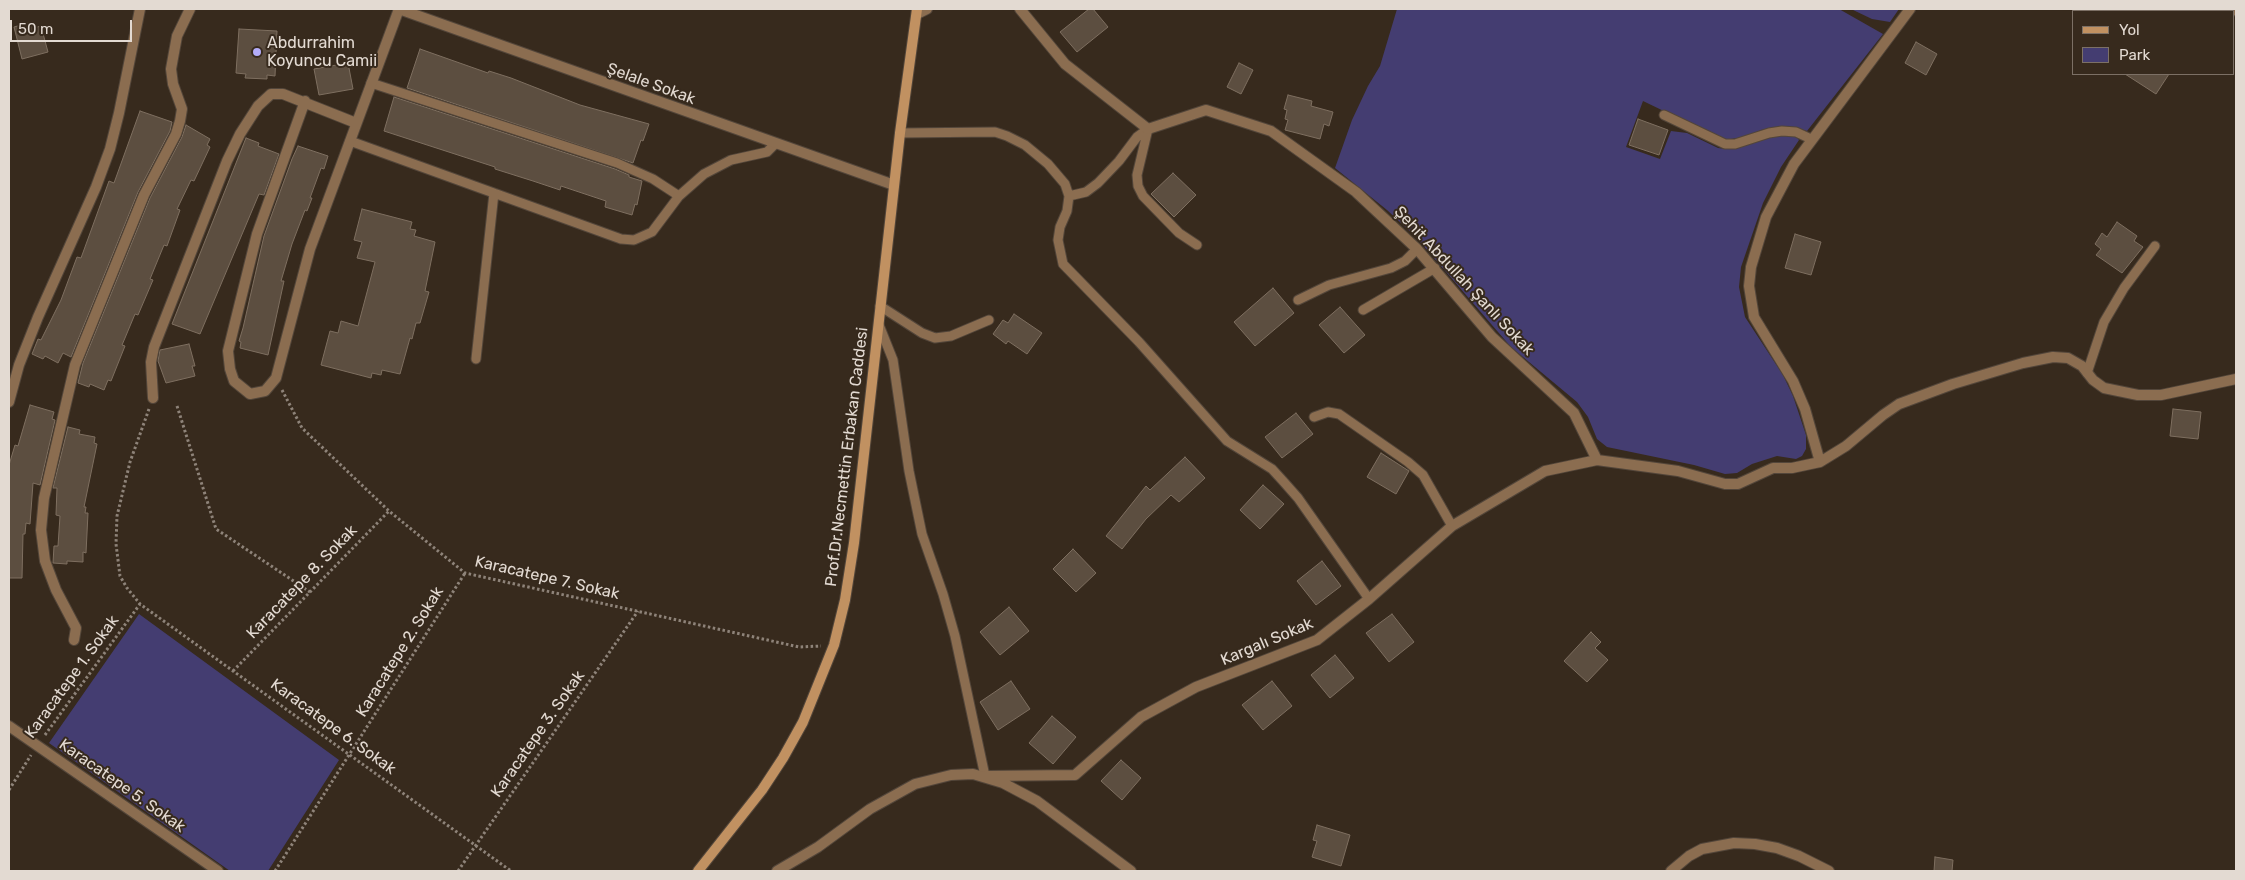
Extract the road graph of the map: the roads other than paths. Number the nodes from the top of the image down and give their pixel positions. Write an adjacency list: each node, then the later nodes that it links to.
1 (140, 9): 34 (street)
2 (190, 9): 40 (street)
3 (399, 9): 8 (street); 16 (street, Şelale Sokak)
4 (927, 9): 7 (street)
5 (1020, 9): 12 (street)
6 (1910, 9): 14 (street)
7 (917, 11): 13 (main road, Prof.Dr.Necmettin Erbakan Caddesi)
8 (371, 83): 11 (street); 19 (lane)
9 (305, 101): 11 (street); 15 (street); 33 (street)
10 (1664, 115): 14 (lane)
11 (356, 123): 15 (street)
12 (1148, 129): 20 (lane); 21 (lane); 23 (street, Şehit Abdullah Şanlı Sokak)
13 (900, 133): 17 (main road, Prof.Dr.Necmettin Erbakan Caddesi); 20 (lane)
14 (1811, 139): 37 (street)
15 (350, 141): 18 (lane)
16 (774, 144): 17 (street, Şelale Sokak); 19 (lane)
17 (894, 186): 26 (main road, Prof.Dr.Necmettin Erbakan Caddesi)
18 (494, 193): 19 (lane); 30 (lane)
19 (679, 196)
20 (1069, 196): 39 (lane)
21 (1197, 245)
22 (2155, 246): 31 (lane)
23 (1418, 249): 24 (street, Şehit Abdullah Şanlı Sokak); 25 (lane)
24 (1435, 268): 27 (lane); 36 (street, Şehit Abdullah Şanlı Sokak)
25 (1298, 300)
26 (880, 306): 28 (lane); 29 (main road, Prof.Dr.Necmettin Erbakan Caddesi)
27 (1363, 310)
28 (989, 320)
29 (878, 324): 42 (lane); 44 (main road, Prof.Dr.Necmettin Erbakan Caddesi)
30 (476, 359)
31 (2087, 373): 32 (street); 37 (street)
32 (2236, 379)
33 (153, 398)
34 (9, 402)
35 (1314, 417): 38 (lane)
36 (1597, 460): 37 (street); 38 (street, Kargalı Sokak)
37 (1820, 462)
38 (1452, 526): 39 (street, Kargalı Sokak)
39 (1369, 599): 42 (street, Kargalı Sokak)
40 (74, 640)
41 (9, 726): 43 (street, Karacatepe 5. Sokak)
42 (985, 776): 45 (street); 46 (street)
43 (218, 871)
44 (698, 871)
45 (777, 871)
46 (1132, 871)
47 (1671, 871): 48 (street)
48 (1829, 871)

